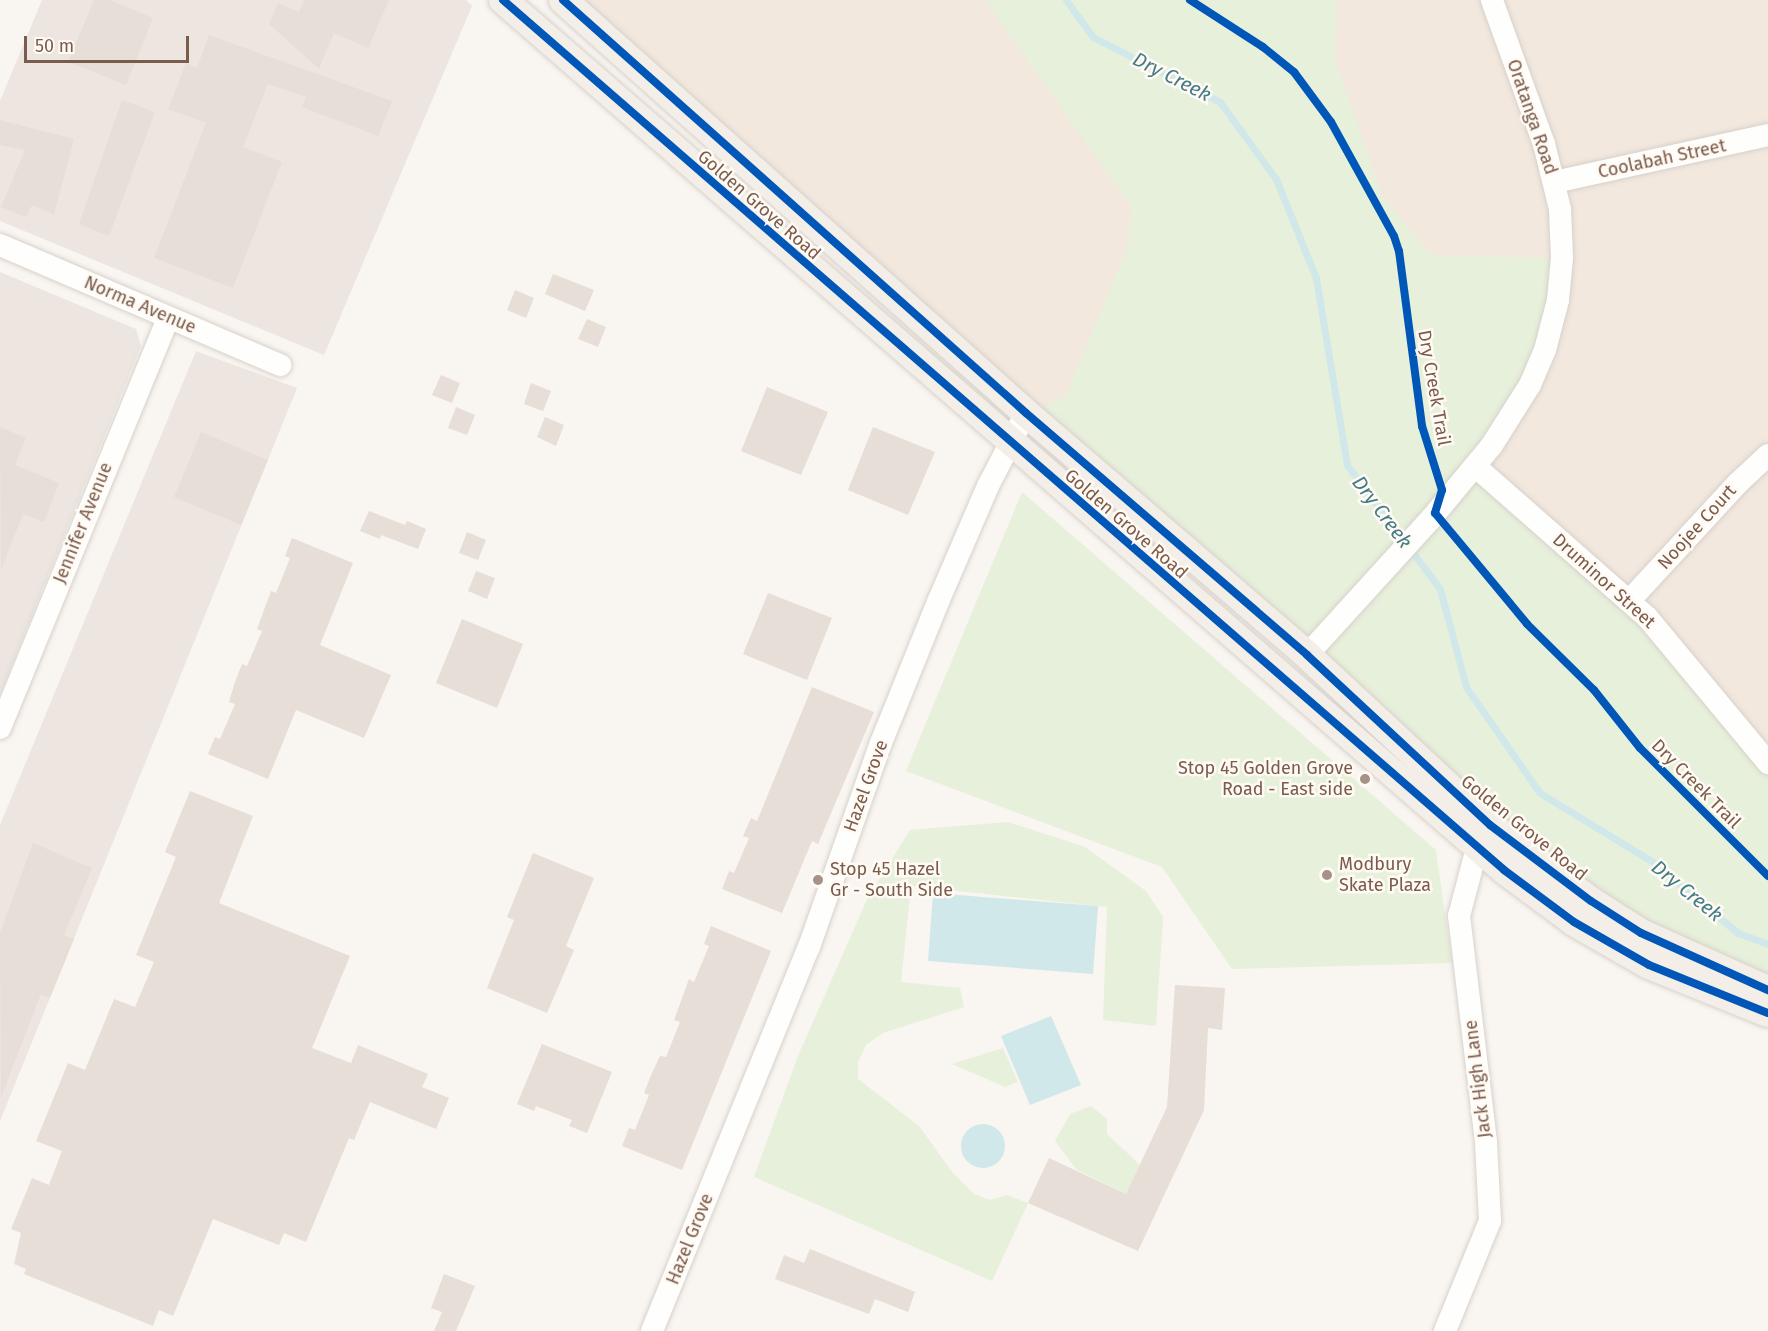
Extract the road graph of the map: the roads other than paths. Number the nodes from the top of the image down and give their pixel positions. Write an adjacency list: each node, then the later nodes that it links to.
1 (503, 0): 10 (main road, Golden Grove Road)
2 (563, 0): 9 (main road, Golden Grove Road)
3 (1492, 0): 5 (street, Oratanga Road)
4 (1768, 135): 5 (street, Coolabah Street)
5 (1555, 182): 12 (street, Oratanga Road)
6 (0, 245): 7 (street, Norma Avenue)
7 (168, 318): 8 (street, Norma Avenue); 16 (street, Jennifer Avenue)
8 (280, 365)
9 (1026, 413): 10 (street, Hazel Grove); 14 (main road, Golden Grove Road)
10 (1011, 443): 15 (main road, Golden Grove Road); 22 (street, Hazel Grove)
11 (1768, 456): 13 (street, Noojee Court)
12 (1475, 466): 13 (street, Druminor Street); 14 (street, Oratanga Road)
13 (1629, 601): 17 (street, Druminor Street)
14 (1307, 655): 15 (main road); 18 (main road, Golden Grove Road)
15 (1284, 681): 18 (main road, Golden Grove Road)
16 (0, 728)
17 (1768, 763)
18 (1484, 836): 19 (main road, Golden Grove Road); 23 (street, Jack High Lane)
19 (1735, 990): 20 (main road, Golden Grove Road); 21 (main road, Golden Grove Road)
20 (1768, 990)
21 (1768, 1013)
22 (652, 1331)
23 (1445, 1331)

